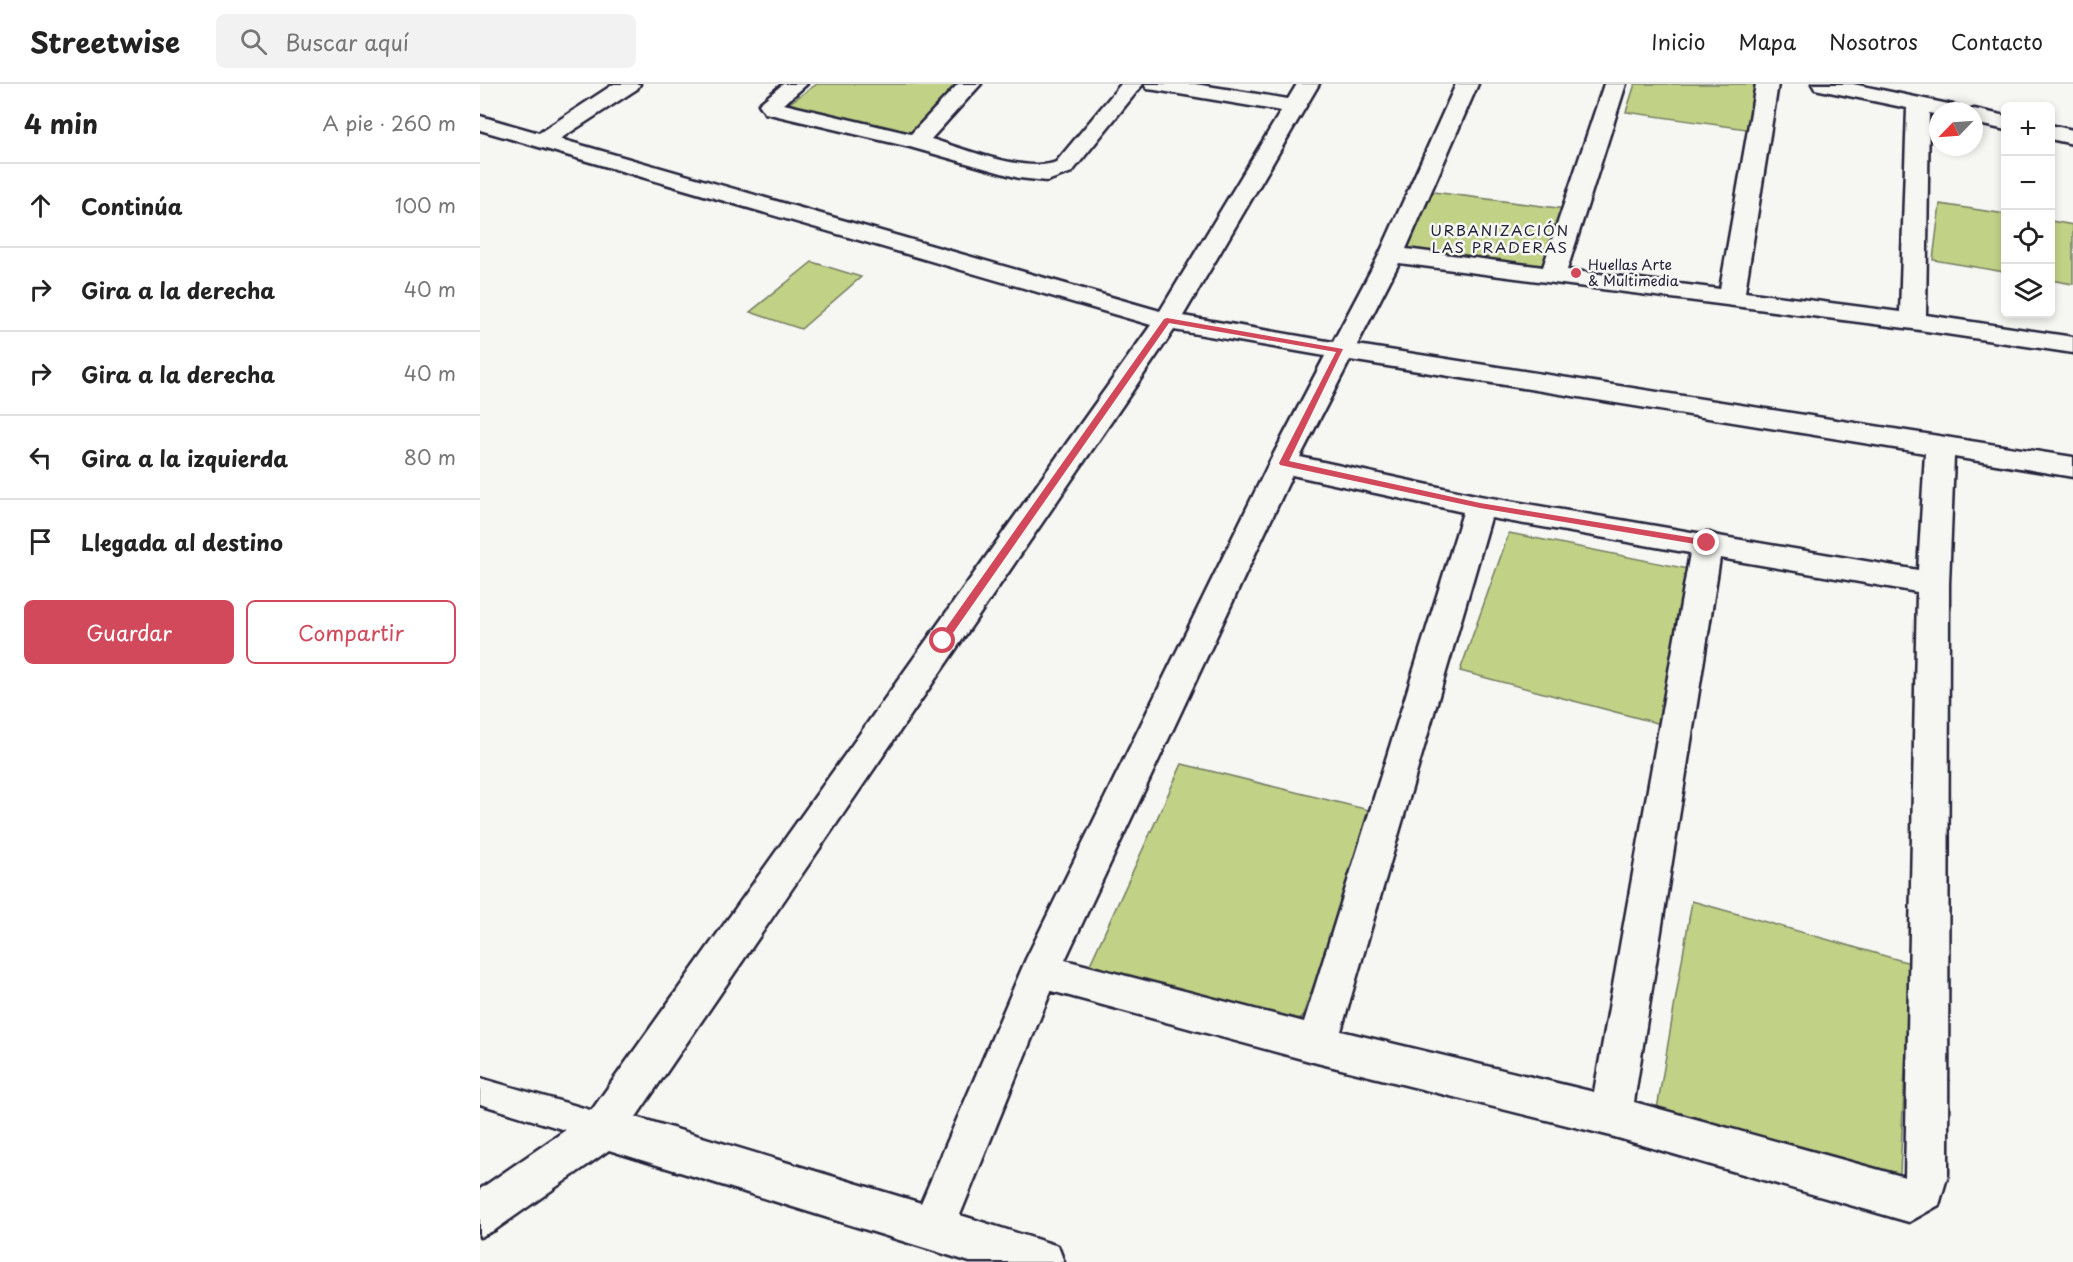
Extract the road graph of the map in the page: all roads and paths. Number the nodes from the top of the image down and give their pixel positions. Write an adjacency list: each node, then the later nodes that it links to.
1 (629, 84): 18 (street)
2 (796, 84): 19 (street)
3 (970, 84): 19 (street)
4 (1132, 84): 19 (street)
5 (1155, 84): 10 (street)
6 (1467, 84): 20 (street)
7 (1615, 84): 21 (street)
8 (1767, 84): 22 (street)
9 (1823, 84): 11 (street)
10 (1300, 95): 23 (street)
11 (1918, 104): 12 (street); 24 (street)
12 (1929, 106)
13 (1983, 118): 14 (street)
14 (2001, 122)
15 (480, 123): 18 (street)
16 (2055, 133): 17 (street)
17 (2073, 137)
18 (542, 141): 23 (street)
19 (916, 142)
20 (1391, 255): 21 (street); 26 (street)
21 (1552, 276): 22 (street)
22 (1731, 298): 24 (street)
23 (1167, 321): 26 (street); 37 (street)
24 (1913, 321): 25 (street)
25 (2073, 345)
26 (1341, 351): 27 (street); 28 (street)
27 (1940, 445): 29 (street); 32 (street)
28 (1283, 463): 30 (street); 33 (street)
29 (2073, 467)
30 (1480, 506): 31 (street); 34 (street)
31 (1707, 543): 32 (street); 36 (street)
32 (1933, 584): 36 (street)
33 (1040, 971): 34 (street); 39 (street)
34 (1317, 1044): 36 (street)
35 (480, 1091): 37 (lane)
36 (1611, 1116)
37 (604, 1128): 38 (street); 39 (street)
38 (480, 1215)
39 (932, 1229): 40 (street)
40 (1042, 1262)

